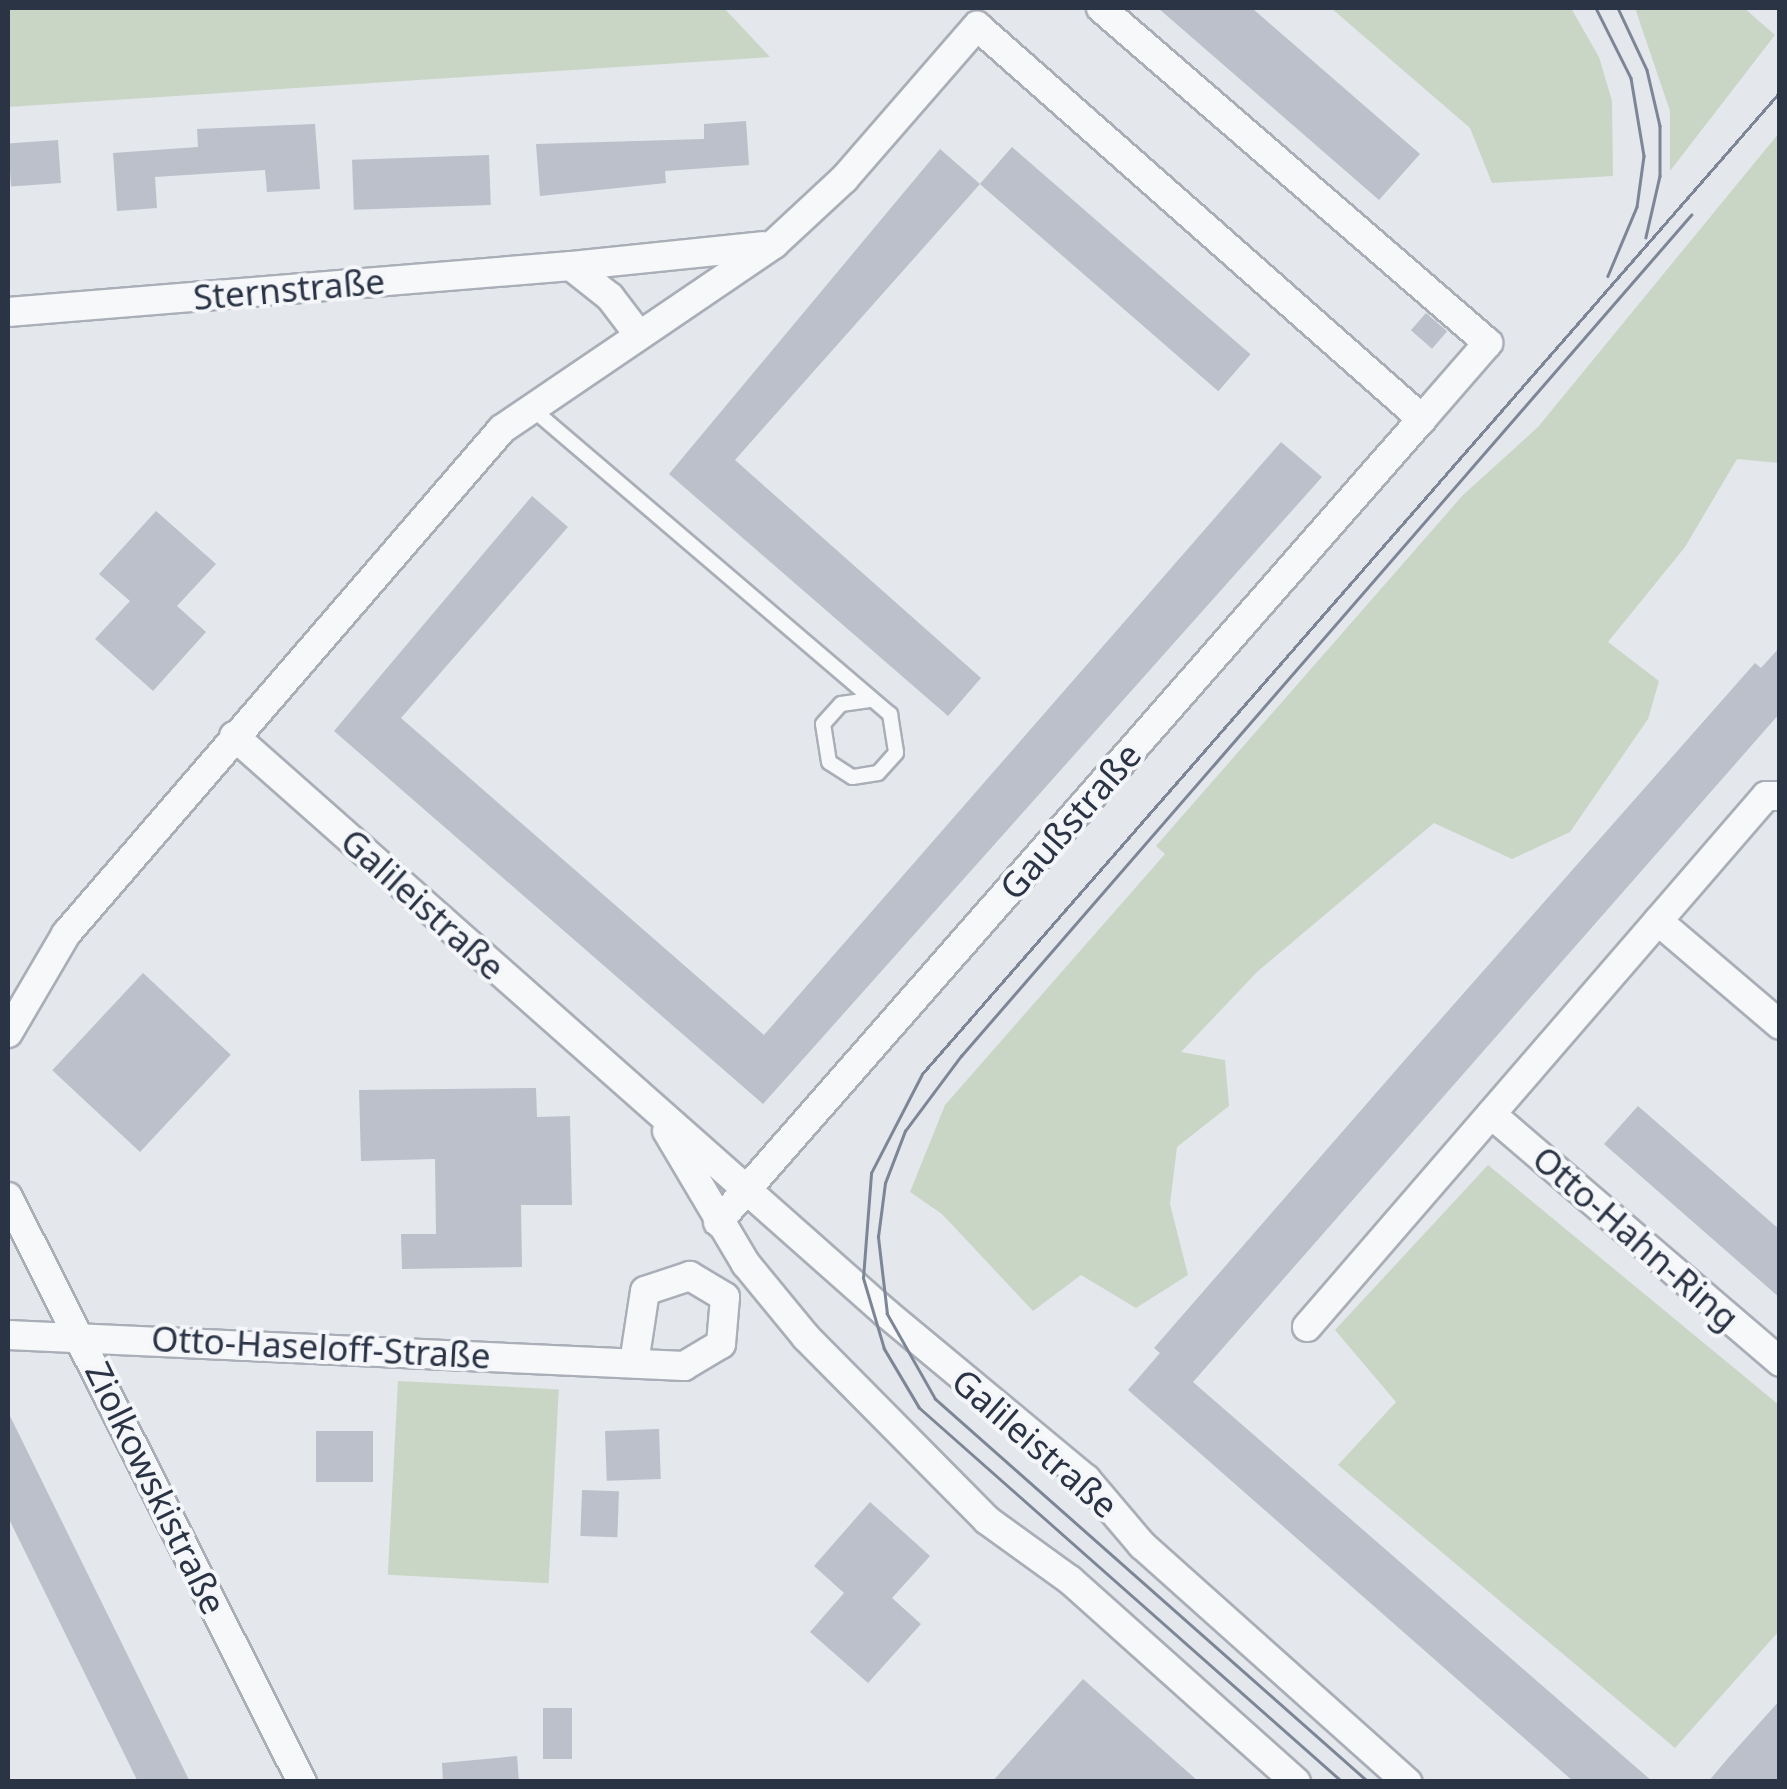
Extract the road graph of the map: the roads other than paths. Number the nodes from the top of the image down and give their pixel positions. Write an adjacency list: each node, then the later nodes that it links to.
1 (1101, 8): 8 (street, Gaußstraße)
2 (985, 17): 3 (street); 8 (street)
3 (774, 244): 4 (street, Sternstraße); 6 (street)
4 (571, 266): 5 (street, Sternstraße); 6 (street)
5 (8, 312)
6 (640, 335): 7 (street)
7 (529, 405): 9 (lane); 10 (street)
8 (1422, 419): 17 (street, Gaußstraße)
9 (868, 700): 9 (lane)
10 (234, 736): 13 (street); 15 (street, Galileistraße)
11 (1780, 796): 12 (street)
12 (1658, 920): 14 (street); 16 (street)
13 (9, 1026)
14 (1780, 1026)
15 (656, 1112): 17 (street, Galileistraße); 19 (street, Galileistraße)
16 (1492, 1114): 20 (street); 23 (street, Otto-Hahn-Ring)
17 (746, 1191): 19 (street, Gaußstraße); 27 (street, Galileistraße)
18 (8, 1196): 22 (street, Ziolkowskistraße)
19 (718, 1222): 26 (street, Galileistraße)
20 (1308, 1327)
21 (8, 1335): 22 (street, Otto-Haseloff-Straße)
22 (80, 1335): 24 (street, Otto-Haseloff-Straße); 25 (street, Ziolkowskistraße)
23 (1780, 1362)
24 (634, 1363)
25 (302, 1782)
26 (1296, 1782)
27 (1407, 1782)

